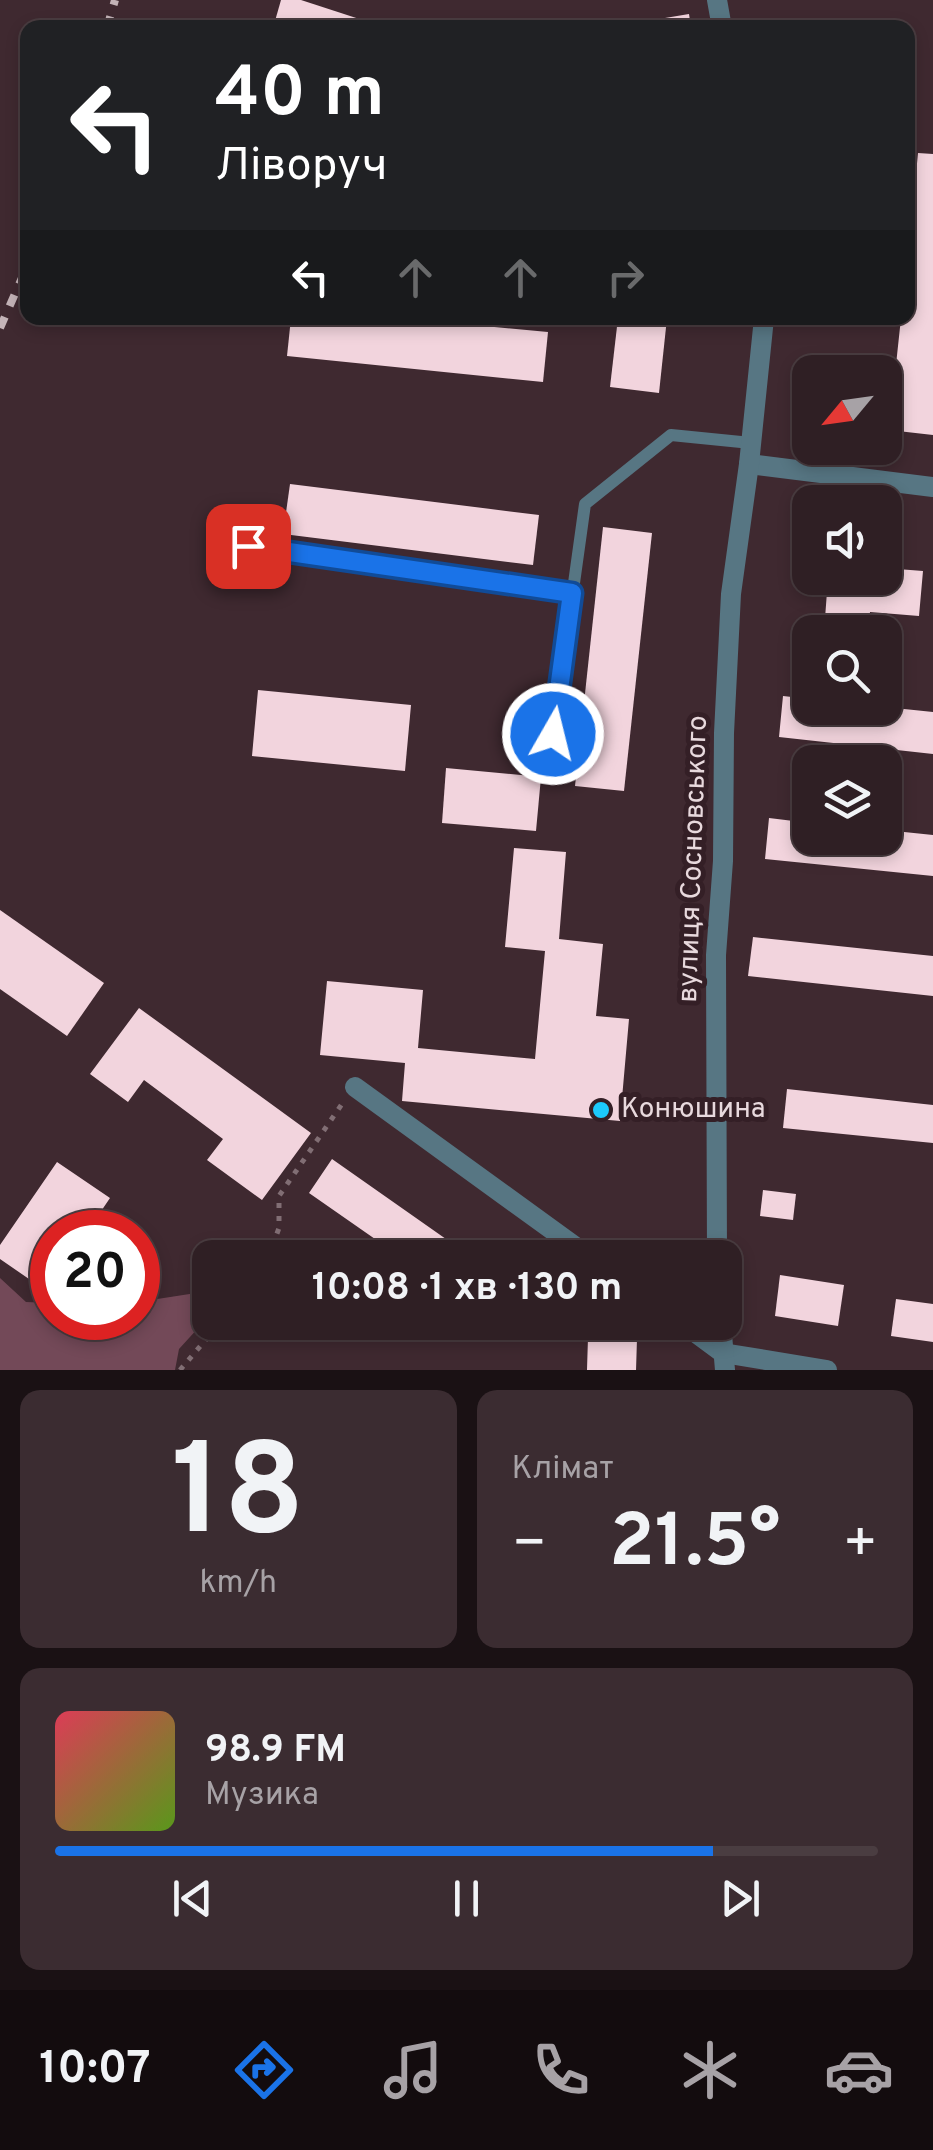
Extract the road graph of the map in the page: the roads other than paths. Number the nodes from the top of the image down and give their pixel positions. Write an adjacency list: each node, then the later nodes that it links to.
1 (763, 325): 2 (street, вулиця Сосновського)
2 (752, 443): 3 (street, вулиця Сосновського); 6 (lane)
3 (749, 464): 4 (street); 10 (street, вулиця Сосновського)
4 (933, 487)
5 (248, 546): 6 (lane)
6 (572, 593): 7 (lane)
7 (553, 734)
8 (355, 1087): 9 (street)
9 (566, 1240)
10 (717, 1240)
11 (700, 1340): 12 (street)
12 (724, 1362): 13 (street)
13 (826, 1370)

